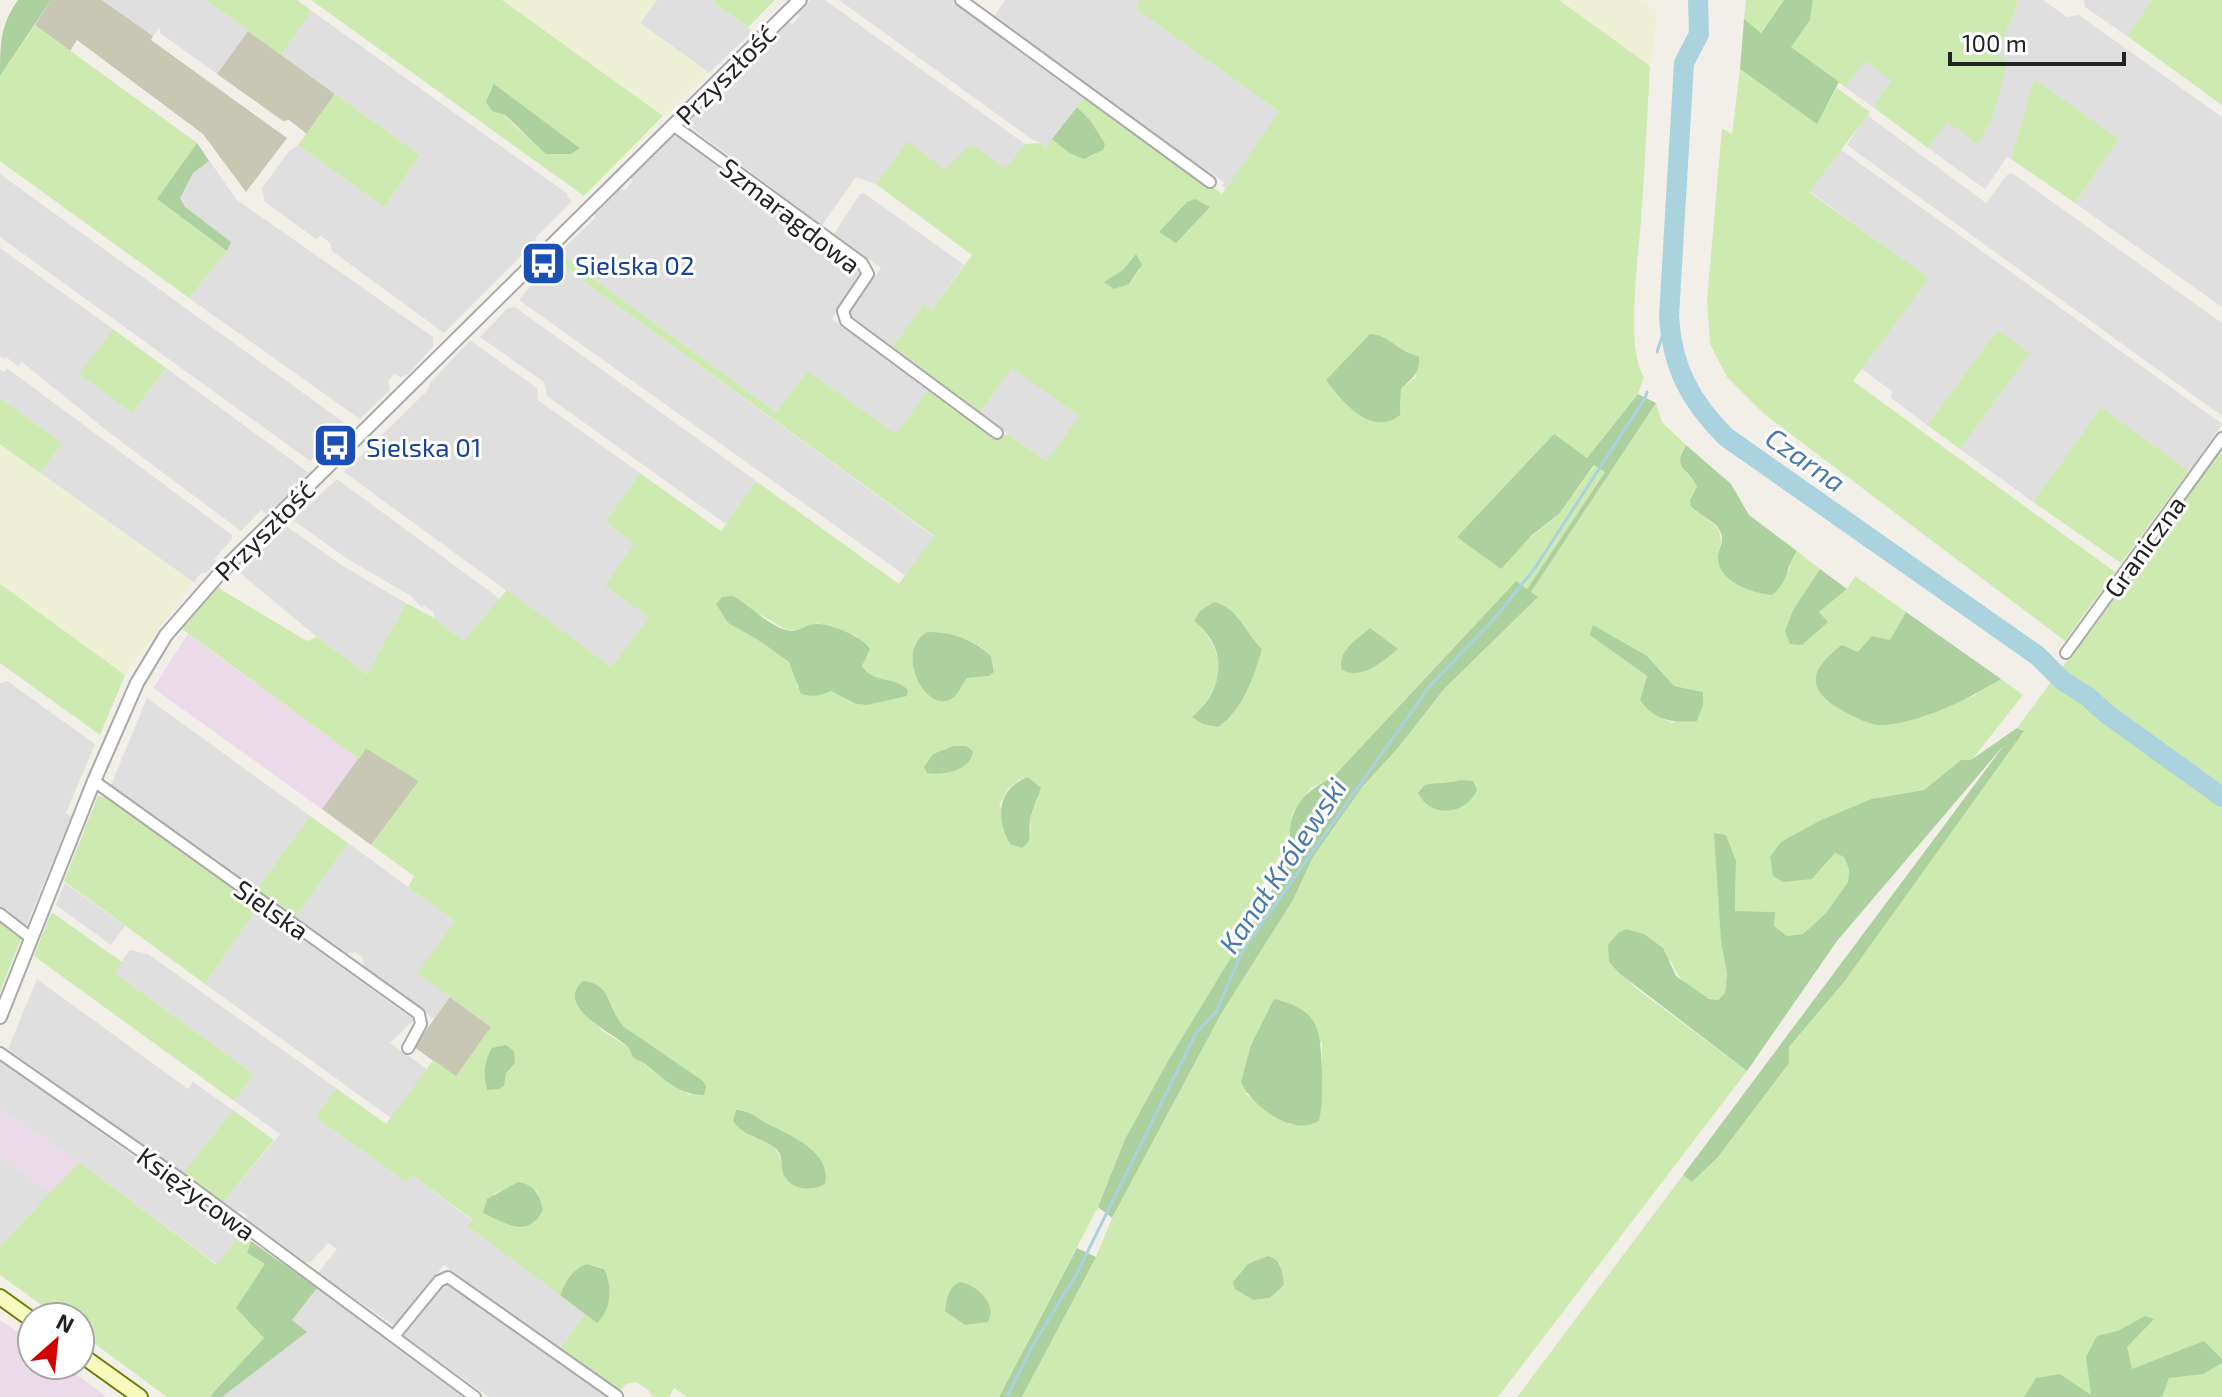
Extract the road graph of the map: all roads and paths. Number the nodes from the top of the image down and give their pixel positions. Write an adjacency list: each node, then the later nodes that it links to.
1 (800, 0): 3 (street, Przyszłość)
2 (961, 0): 4 (street)
3 (673, 125): 5 (street, Szmaragdowa); 8 (street, Przyszłość)
4 (1210, 182)
5 (997, 433)
6 (2222, 438): 7 (street, Graniczna)
7 (2066, 653)
8 (94, 781): 10 (street, Przyszłość); 12 (street, Sielska)
9 (0, 914): 10 (street)
10 (31, 938): 11 (street, Przyszłość)
11 (0, 1017)
12 (408, 1048)
13 (0, 1053): 14 (street, Księżycowa)
14 (394, 1336): 16 (street); 18 (street, Księżycowa)
15 (96, 1365): 17 (main road)
16 (617, 1396)
17 (140, 1397)
18 (475, 1397)

